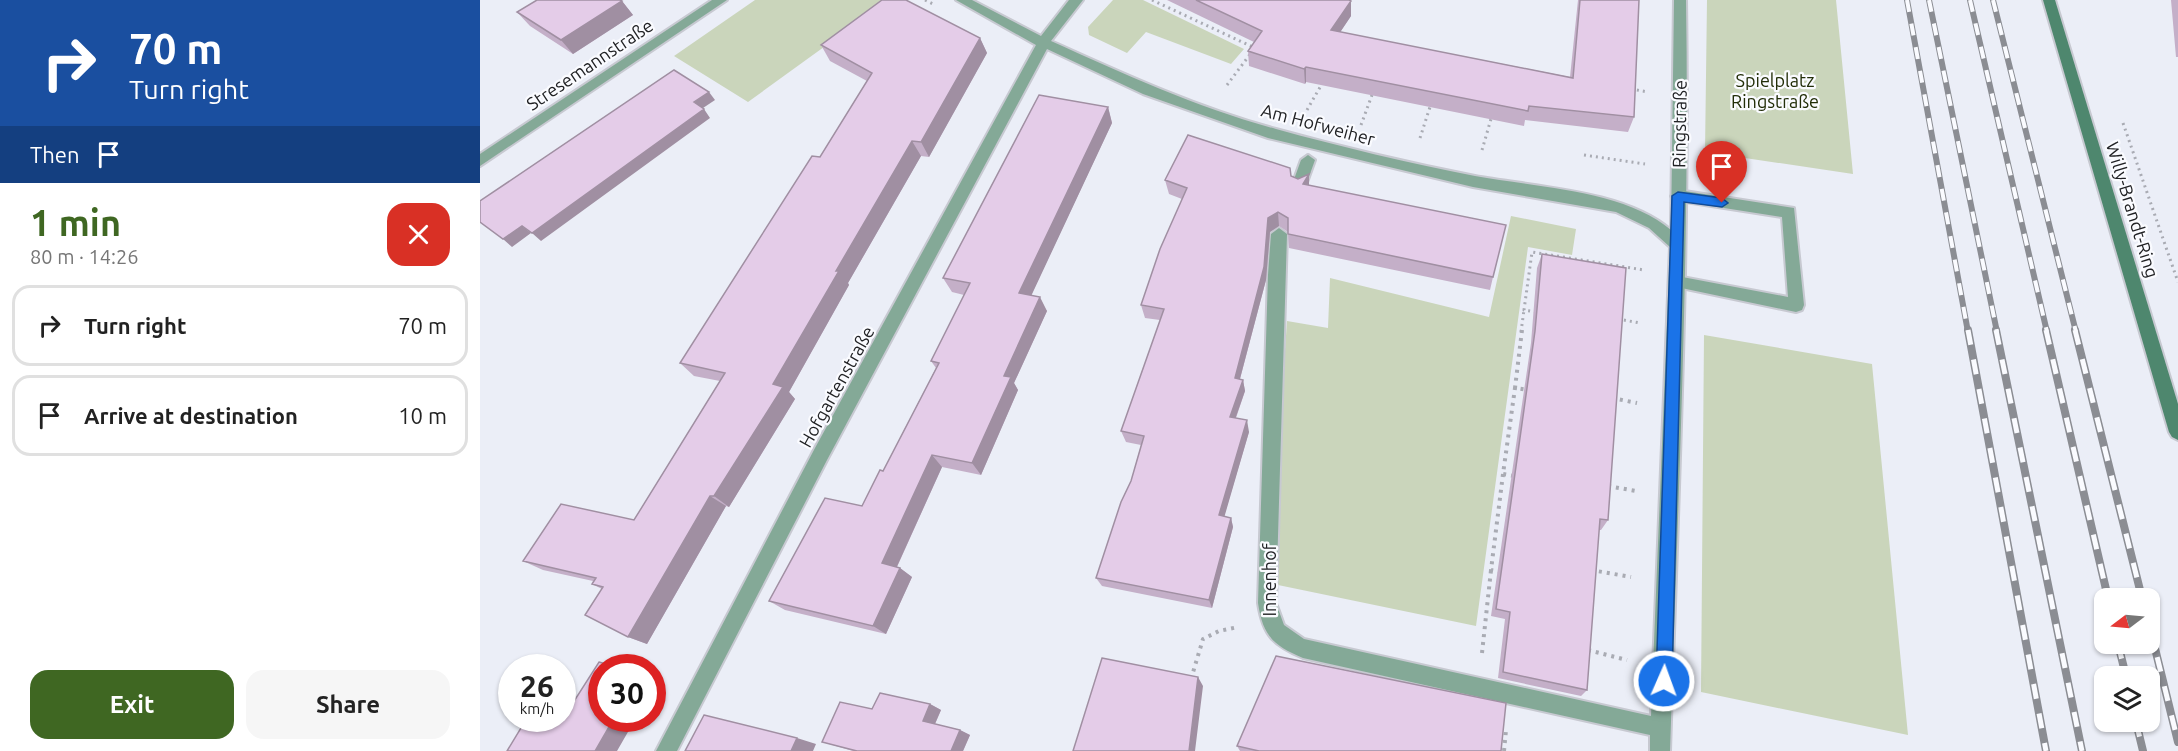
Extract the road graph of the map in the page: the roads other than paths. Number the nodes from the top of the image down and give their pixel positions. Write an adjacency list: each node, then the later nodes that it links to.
1 (721, 0): 8 (street, Stresemannstraße)
2 (962, 0): 6 (street, Am Hofweiher)
3 (1077, 0): 6 (street, Hofgartenstraße)
4 (1680, 0): 10 (street, Ringstraße)
5 (2049, 0): 14 (main road, Willy-Brandt-Ring)
6 (1042, 42): 12 (street, Am Hofweiher); 16 (street, Hofgartenstraße)
7 (1308, 160): 9 (street)
8 (480, 161)
9 (1299, 185)
10 (1678, 196): 12 (street, Ringstraße); 13 (street)
11 (1279, 234): 15 (street, Innenhof)
12 (1676, 243): 13 (street, Ringstraße)
13 (1677, 282): 15 (street, Ringstraße)
14 (2178, 432)
15 (1662, 728): 17 (street, Ringstraße)
16 (666, 751)
17 (1660, 751)

